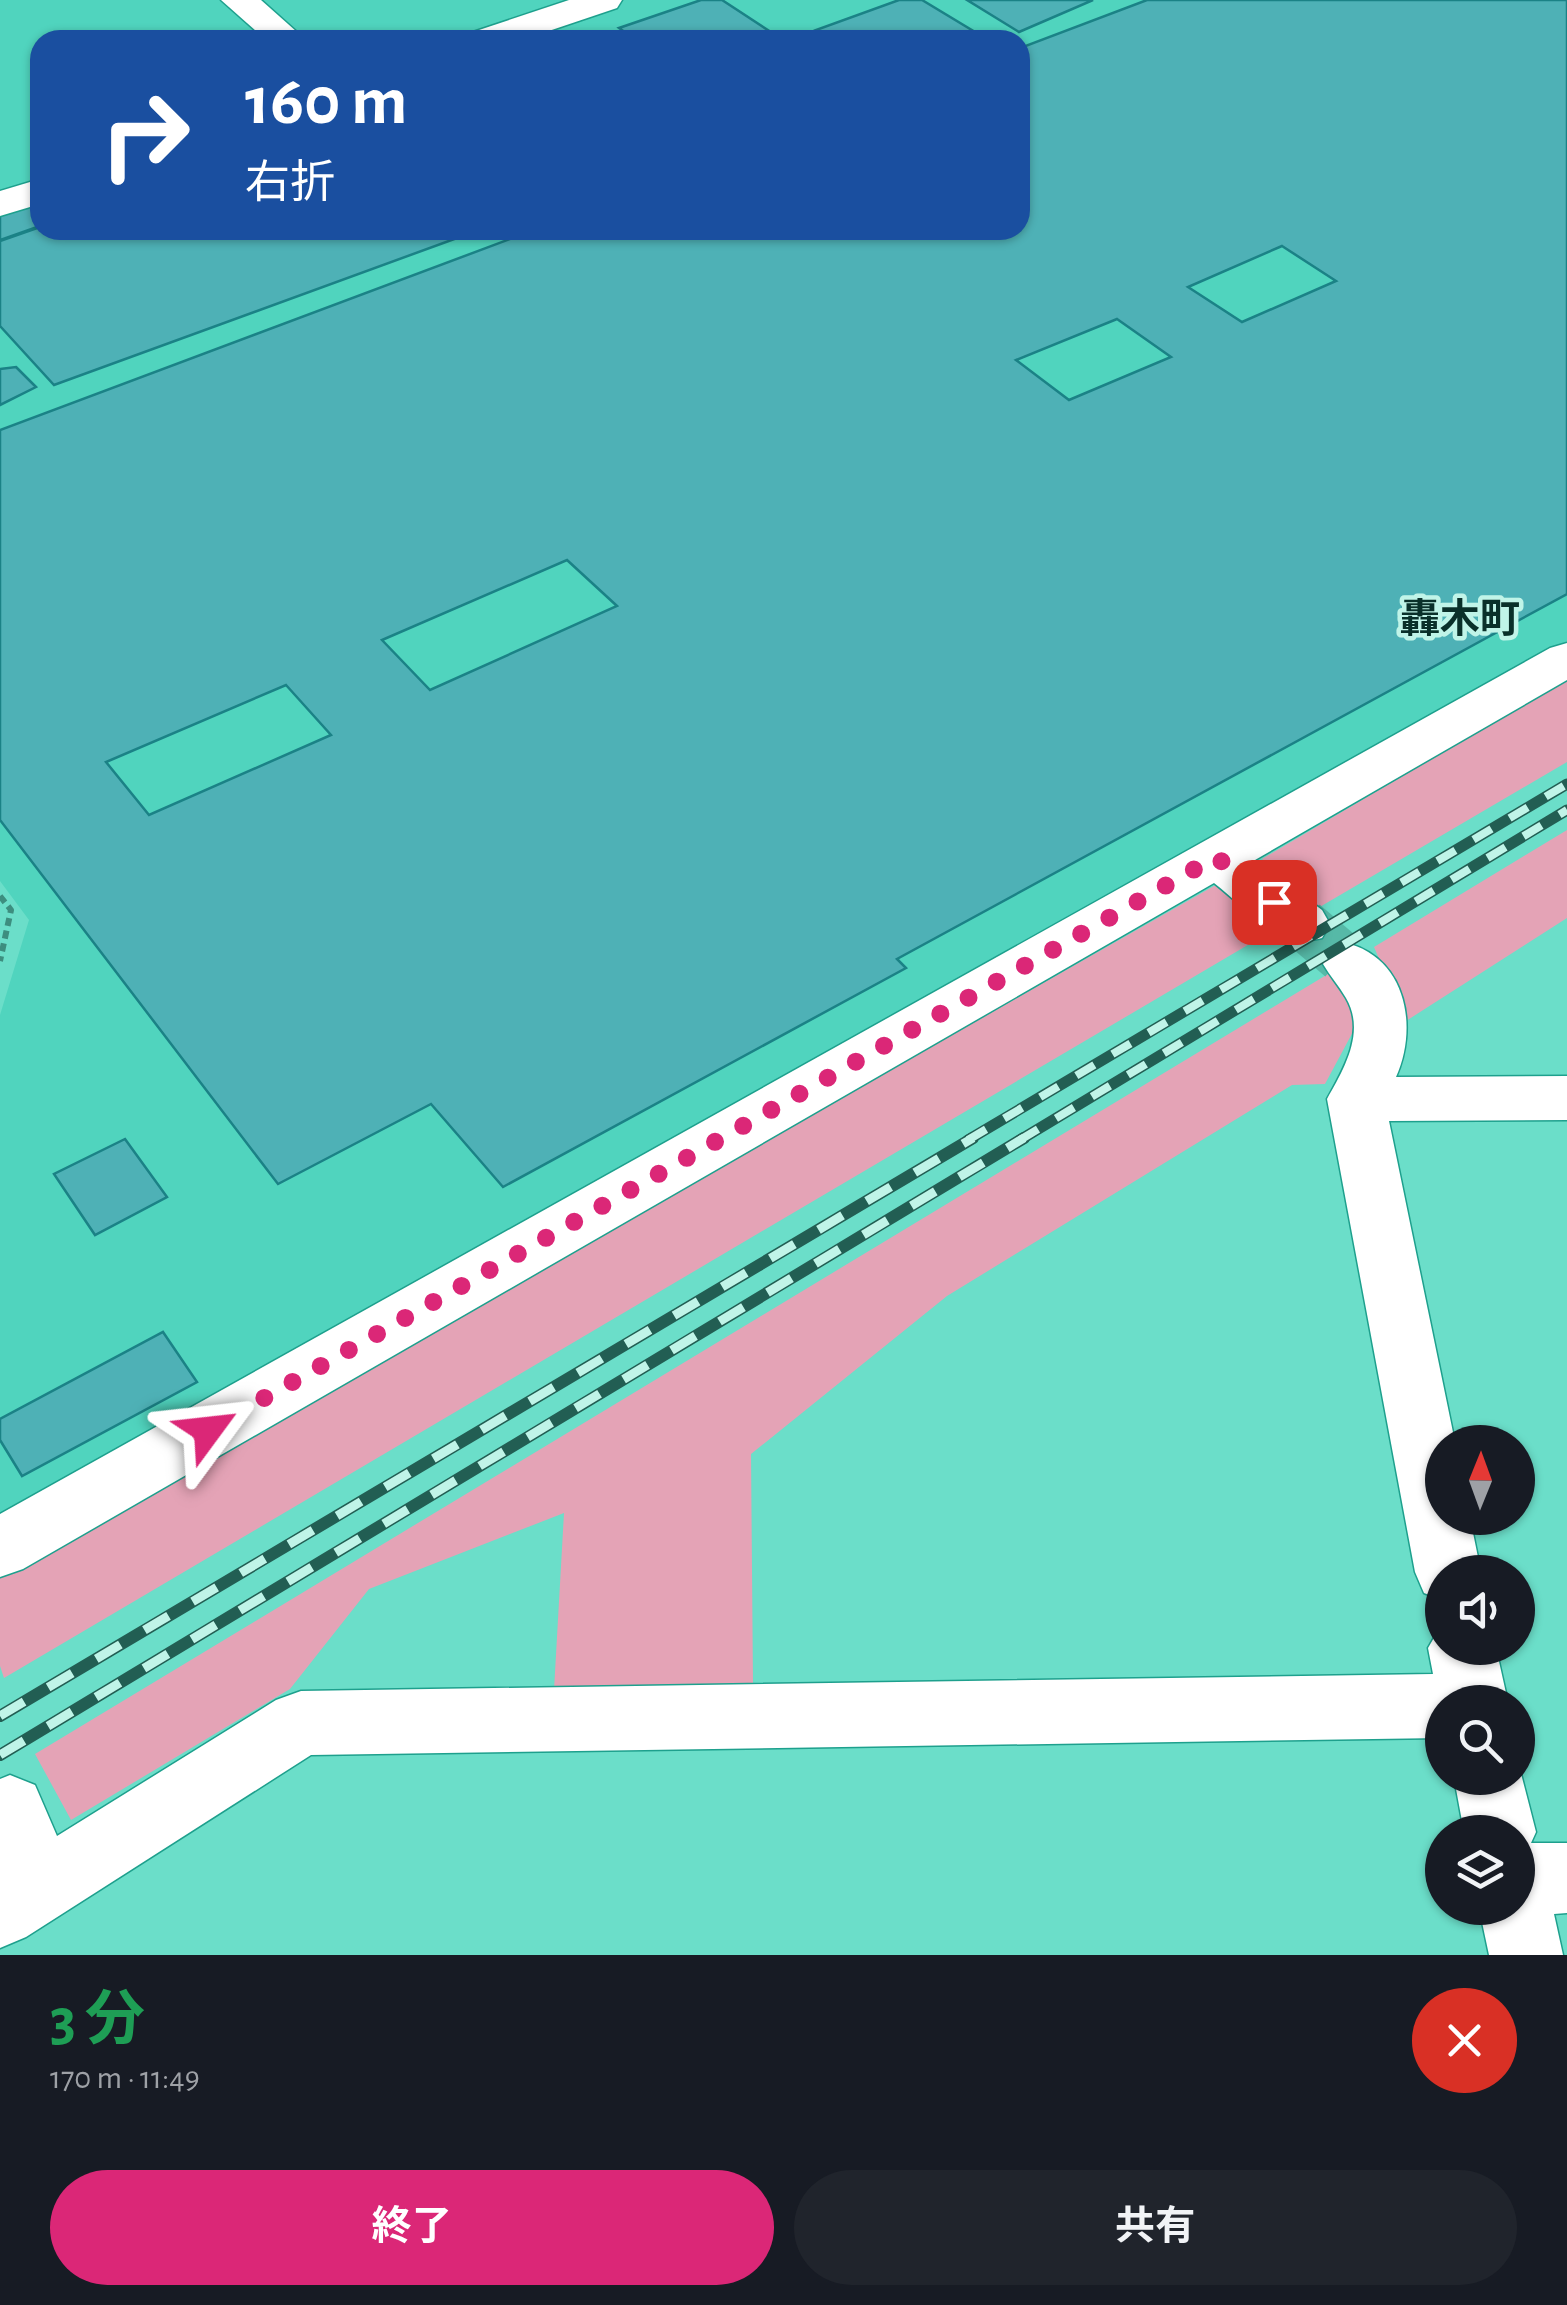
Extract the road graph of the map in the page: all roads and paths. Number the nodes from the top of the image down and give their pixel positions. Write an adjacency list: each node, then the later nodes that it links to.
1 (239, 0): 3 (street)
2 (604, 0): 4 (street)
3 (276, 30)
4 (516, 30)
5 (30, 194): 6 (street)
6 (0, 204)
7 (1567, 659): 8 (street)
8 (1216, 857): 10 (street); 15 (street)
9 (0, 896): 11 (path)
10 (1303, 924)
11 (0, 961)
12 (1350, 964): 14 (street)
13 (1567, 1098): 14 (street)
14 (1356, 1099): 16 (street)
15 (0, 1548)
16 (1445, 1555)
17 (1425, 1706): 21 (street)
18 (10, 1809): 21 (street)
19 (1567, 1878): 20 (street)
20 (1535, 1879)
21 (21, 1898)
22 (1520, 1925): 23 (street)
23 (1526, 1955)

